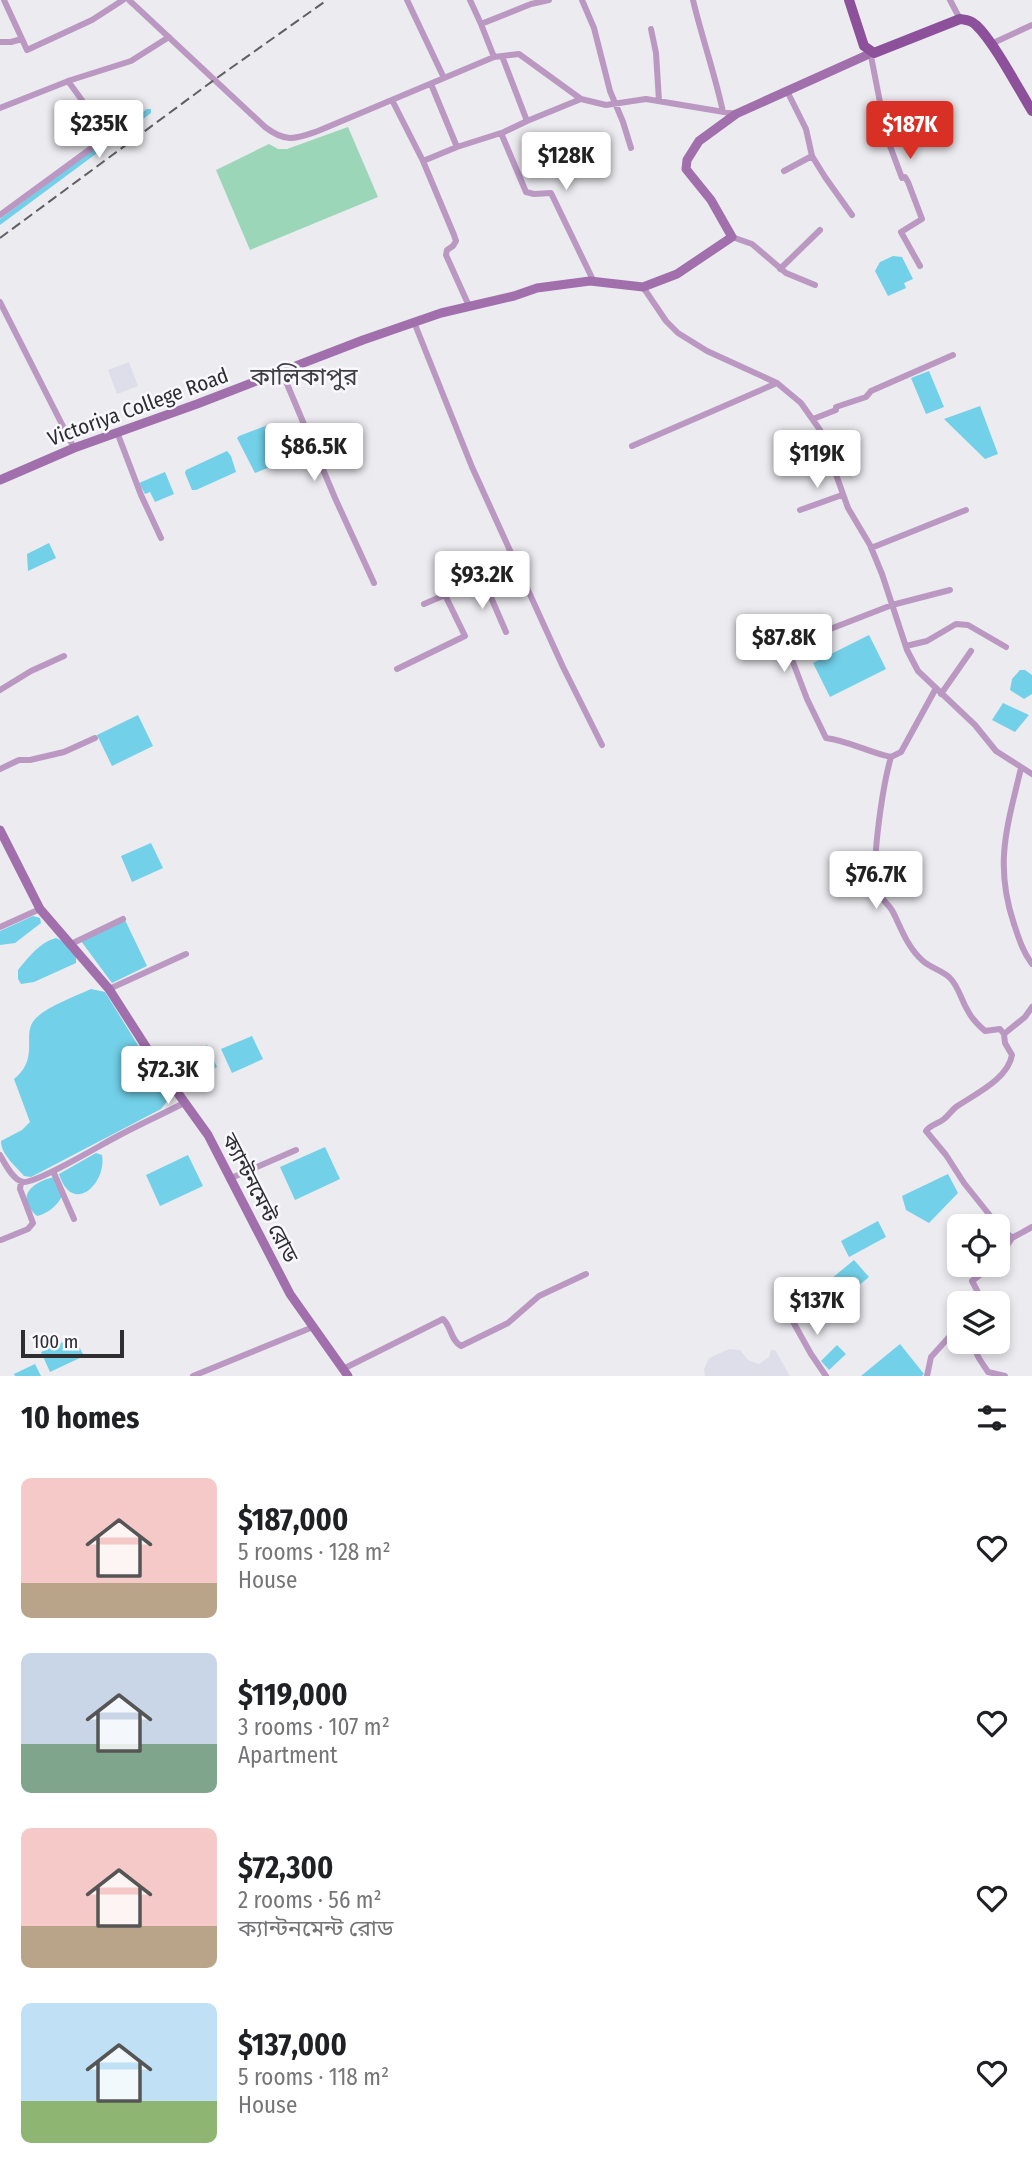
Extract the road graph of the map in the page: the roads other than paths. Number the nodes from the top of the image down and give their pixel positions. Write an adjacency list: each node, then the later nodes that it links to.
1 (4, 0): 17 (street)
2 (123, 0): 17 (street)
3 (130, 0): 16 (street)
4 (407, 0): 22 (street)
5 (470, 0): 13 (street)
6 (549, 0): 11 (street)
7 (582, 0): 29 (street)
8 (693, 0): 31 (street)
9 (849, 0): 20 (main road)
10 (950, 0): 12 (street)
11 (529, 2): 13 (street)
12 (960, 19): 19 (main road); 20 (main road)
13 (481, 24): 21 (street)
14 (1032, 24): 19 (street)
15 (651, 29): 28 (street)
16 (169, 37): 23 (street); 27 (street)
17 (22, 39): 18 (street)
18 (0, 42)
19 (991, 44): 32 (main road)
20 (870, 51): 25 (street); 45 (street)
21 (498, 57): 22 (street); 26 (street); 34 (street)
22 (444, 78): 24 (street)
23 (68, 81): 30 (street); 41 (street)
24 (431, 84): 27 (street); 36 (street)
25 (787, 91): 33 (street); 38 (street)
26 (580, 99): 29 (street); 34 (street)
27 (392, 100): 39 (street)
28 (659, 101): 29 (street); 31 (street)
29 (615, 103): 37 (street)
30 (0, 108)
31 (723, 111): 33 (street)
32 (1032, 111)
33 (736, 114): 44 (street)
34 (527, 121): 35 (street)
35 (501, 133): 36 (street); 47 (street)
36 (457, 147): 39 (street)
37 (631, 148)
38 (812, 156): 40 (street); 42 (street)
39 (423, 161): 51 (street)
40 (784, 171)
41 (0, 215)
42 (852, 215)
43 (820, 230): 46 (street)
44 (732, 237): 46 (street); 49 (street, Victoriya College Road)
45 (920, 266)
46 (780, 269): 48 (street)
47 (594, 282): 49 (street, Victoriya College Road); 51 (street, Victoriya College Road)
48 (815, 285)
49 (643, 287): 55 (street)
50 (0, 302): 59 (street)
51 (469, 306): 52 (street, Victoriya College Road)
52 (414, 322): 54 (street, Victoriya College Road); 66 (street)
53 (953, 355): 56 (street)
54 (282, 372): 57 (street, Victoriya College Road); 68 (street)
55 (777, 383): 56 (street); 58 (street)
56 (813, 419): 61 (street)
57 (117, 432): 59 (street, Victoriya College Road); 64 (street)
58 (632, 446)
59 (74, 448): 60 (street, Victoriya College Road)
60 (0, 480)
61 (842, 495): 62 (street); 65 (street)
62 (800, 510)
63 (966, 510): 65 (street)
64 (161, 538)
65 (871, 548): 72 (street)
66 (517, 565): 67 (street); 82 (street)
67 (483, 579): 70 (street); 73 (street)
68 (374, 583)
69 (950, 590): 72 (street)
70 (445, 595): 71 (street); 78 (street)
71 (424, 604)
72 (892, 605): 74 (street); 83 (street)
73 (506, 632)
74 (905, 646): 75 (street); 80 (street)
75 (1006, 647)
76 (971, 651): 80 (street)
77 (64, 656): 79 (street)
78 (397, 669)
79 (0, 690)
80 (938, 692): 83 (street); 84 (street)
81 (95, 738): 85 (street)
82 (602, 746)
83 (891, 757): 96 (street)
84 (1021, 768): 86 (street); 93 (street)
85 (0, 769)
86 (1032, 774)
87 (0, 830): 88 (street, ক্যান্টনমেন্ট রোড)
88 (40, 909): 90 (street); 91 (street, ক্যান্টনমেন্ট রোড)
89 (123, 919): 91 (street)
90 (0, 927)
91 (71, 944): 94 (street, ক্যান্টনমেন্ট রোড)
92 (186, 954): 94 (street)
93 (1032, 964)
94 (109, 989): 97 (street, ক্যান্টনমেন্ট রোড)
95 (1032, 1007): 96 (street)
96 (1004, 1034): 105 (street)
97 (184, 1103): 100 (street); 101 (street, ক্যান্টনমেন্ট রোড)
98 (296, 1150): 101 (street)
99 (0, 1155): 102 (street)
100 (53, 1171): 102 (street); 103 (street)
101 (229, 1179): 112 (street, ক্যান্টনমেন্ট রোড)
102 (21, 1182): 106 (street)
103 (74, 1219)
104 (1032, 1227): 105 (street)
105 (1012, 1238): 107 (street)
106 (1, 1240)
107 (1010, 1241)
108 (586, 1274): 115 (street)
109 (977, 1277): 110 (street)
110 (977, 1291)
111 (787, 1311): 117 (street)
112 (313, 1327): 115 (street, ক্যান্টনমেন্ট রোড); 116 (street)
113 (947, 1339): 118 (street)
114 (977, 1354): 119 (street)
115 (346, 1372)
116 (193, 1376)
117 (826, 1376)
118 (927, 1376)
119 (1005, 1376)

